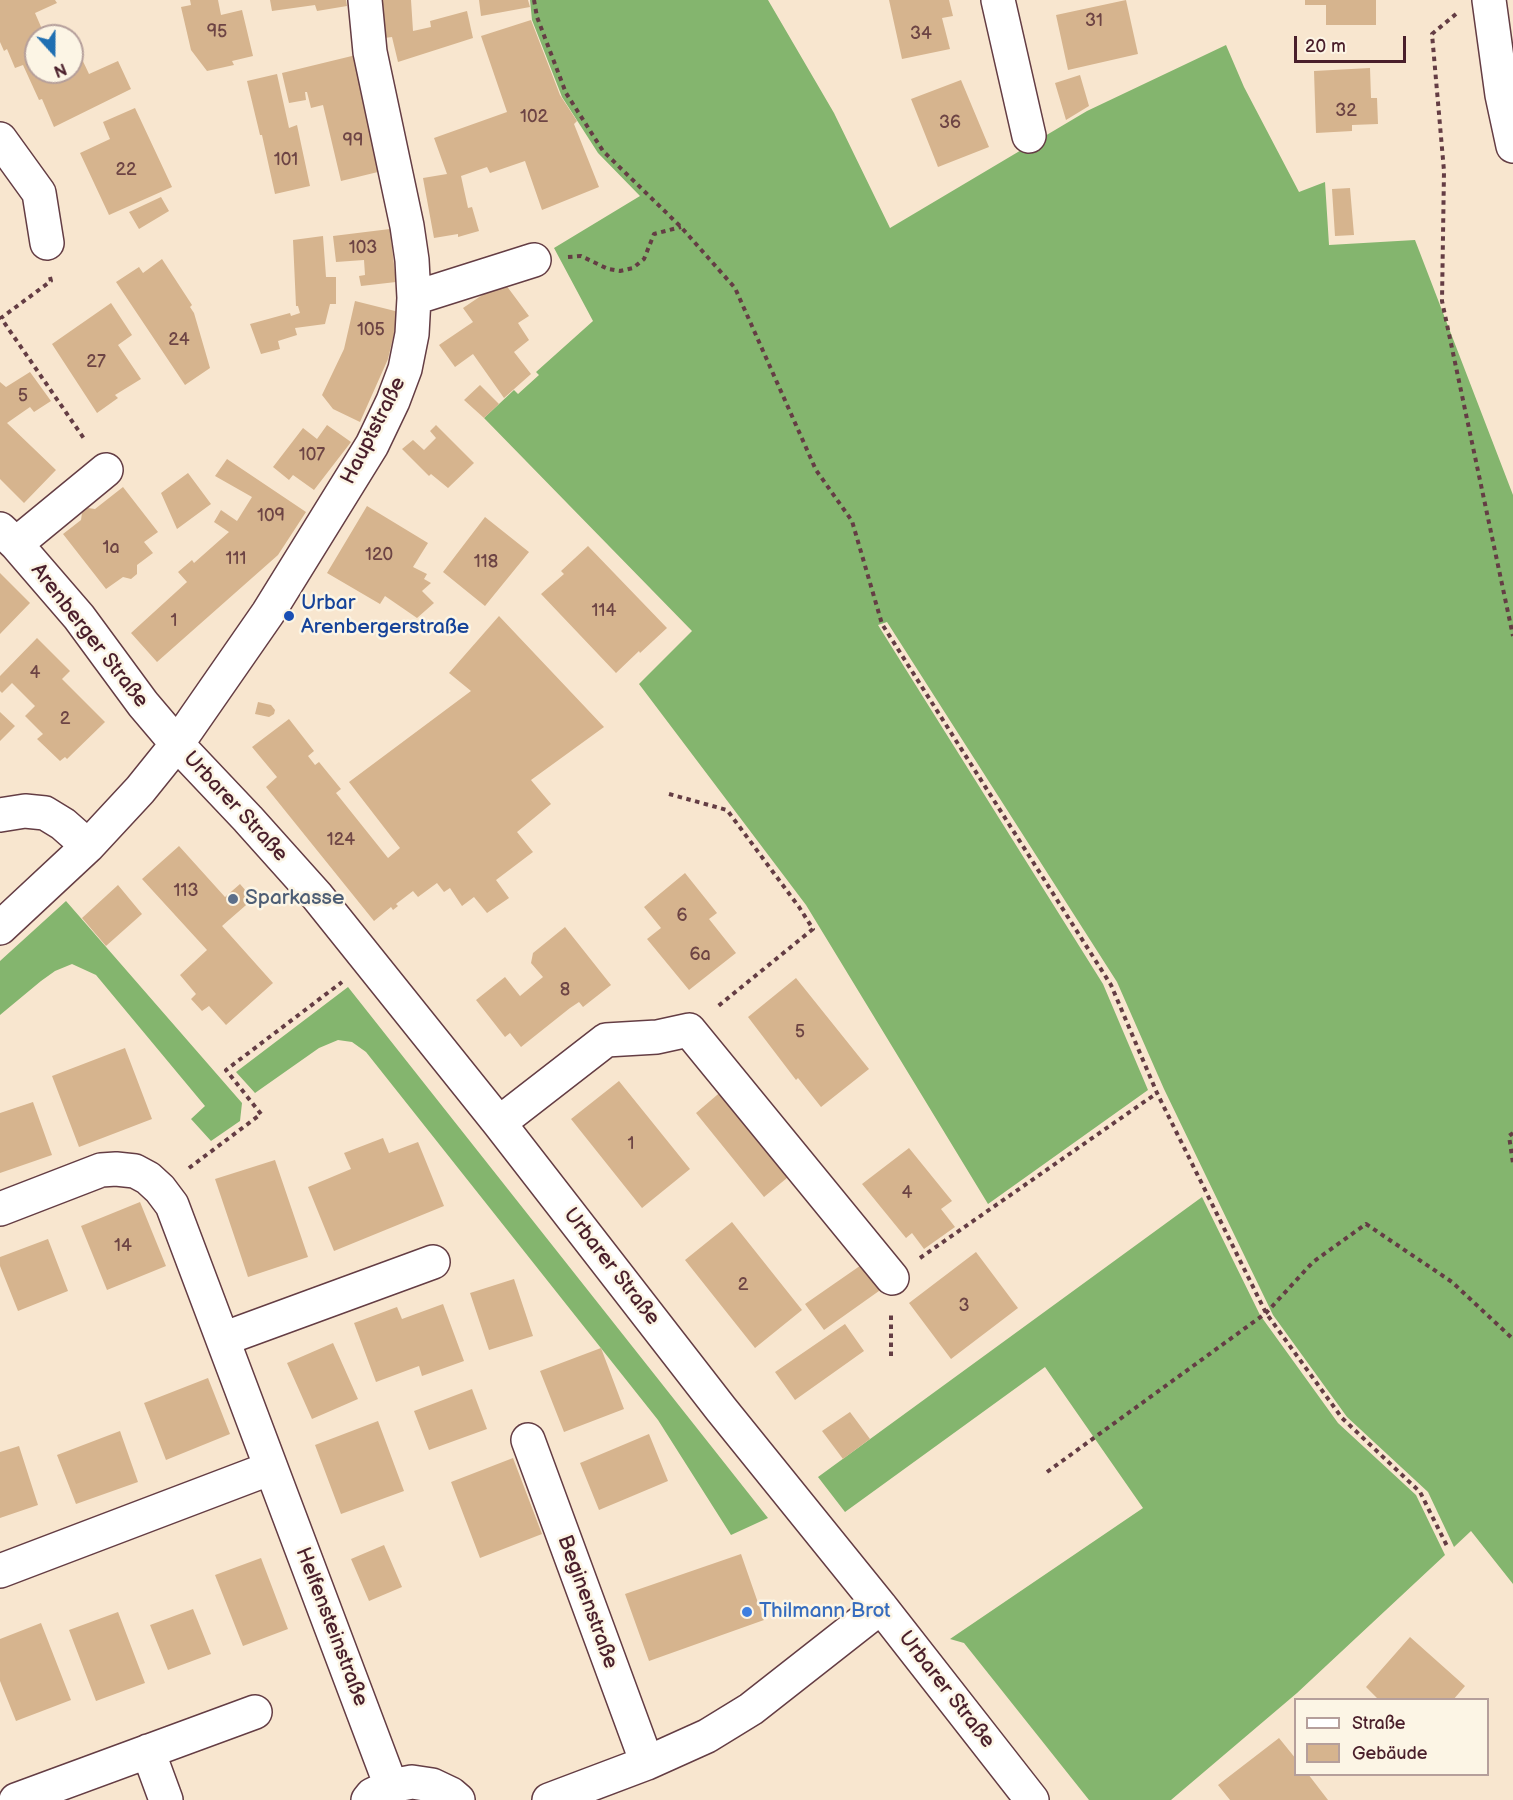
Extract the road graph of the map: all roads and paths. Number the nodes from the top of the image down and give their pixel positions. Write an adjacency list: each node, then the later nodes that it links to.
1 (365, 0): 11 (street, Hauptstraße)
2 (534, 0): 8 (path)
3 (998, 0): 5 (street)
4 (1477, 3): 7 (street); 14 (path)
5 (1029, 136)
6 (0, 139): 9 (street)
7 (1513, 146)
8 (681, 227): 10 (path); 22 (path)
9 (47, 243): 12 (path)
10 (534, 260): 11 (street)
11 (414, 298): 15 (street, Hauptstraße)
12 (106, 470): 13 (street)
13 (8, 537): 15 (street, Arenberger Straße)
14 (1513, 636)
15 (177, 744): 18 (street, Hauptstraße); 20 (street, Urbarer Straße)
16 (669, 794): 21 (path)
17 (0, 815): 18 (street)
18 (88, 846): 19 (street, Hauptstraße)
19 (0, 928)
20 (369, 962): 23 (street, Urbarer Straße); 26 (path)
21 (689, 1030): 23 (street); 29 (street)
22 (1157, 1093): 29 (path); 30 (path)
23 (499, 1123): 39 (street, Urbarer Straße)
24 (1513, 1133): 25 (path)
25 (1513, 1163)
26 (160, 1189): 27 (street, Helfensteinstraße); 31 (street, Helfensteinstraße)
27 (0, 1209)
28 (433, 1262): 31 (street)
29 (892, 1278): 33 (path)
30 (1266, 1313): 32 (path); 36 (path); 37 (path)
31 (223, 1339): 35 (street, Helfensteinstraße)
32 (1513, 1339)
33 (891, 1356)
34 (528, 1440): 42 (street, Beginenstraße)
35 (271, 1467): 38 (street); 43 (street, Helfensteinstraße)
36 (1047, 1472)
37 (1447, 1546)
38 (0, 1571)
39 (880, 1607): 42 (street); 48 (street, Urbarer Straße)
40 (255, 1712): 41 (street)
41 (148, 1751): 44 (street); 45 (street)
42 (647, 1764): 47 (street)
43 (379, 1793): 46 (street)
44 (16, 1800)
45 (166, 1800)
46 (458, 1800)
47 (549, 1800)
48 (1032, 1800)

